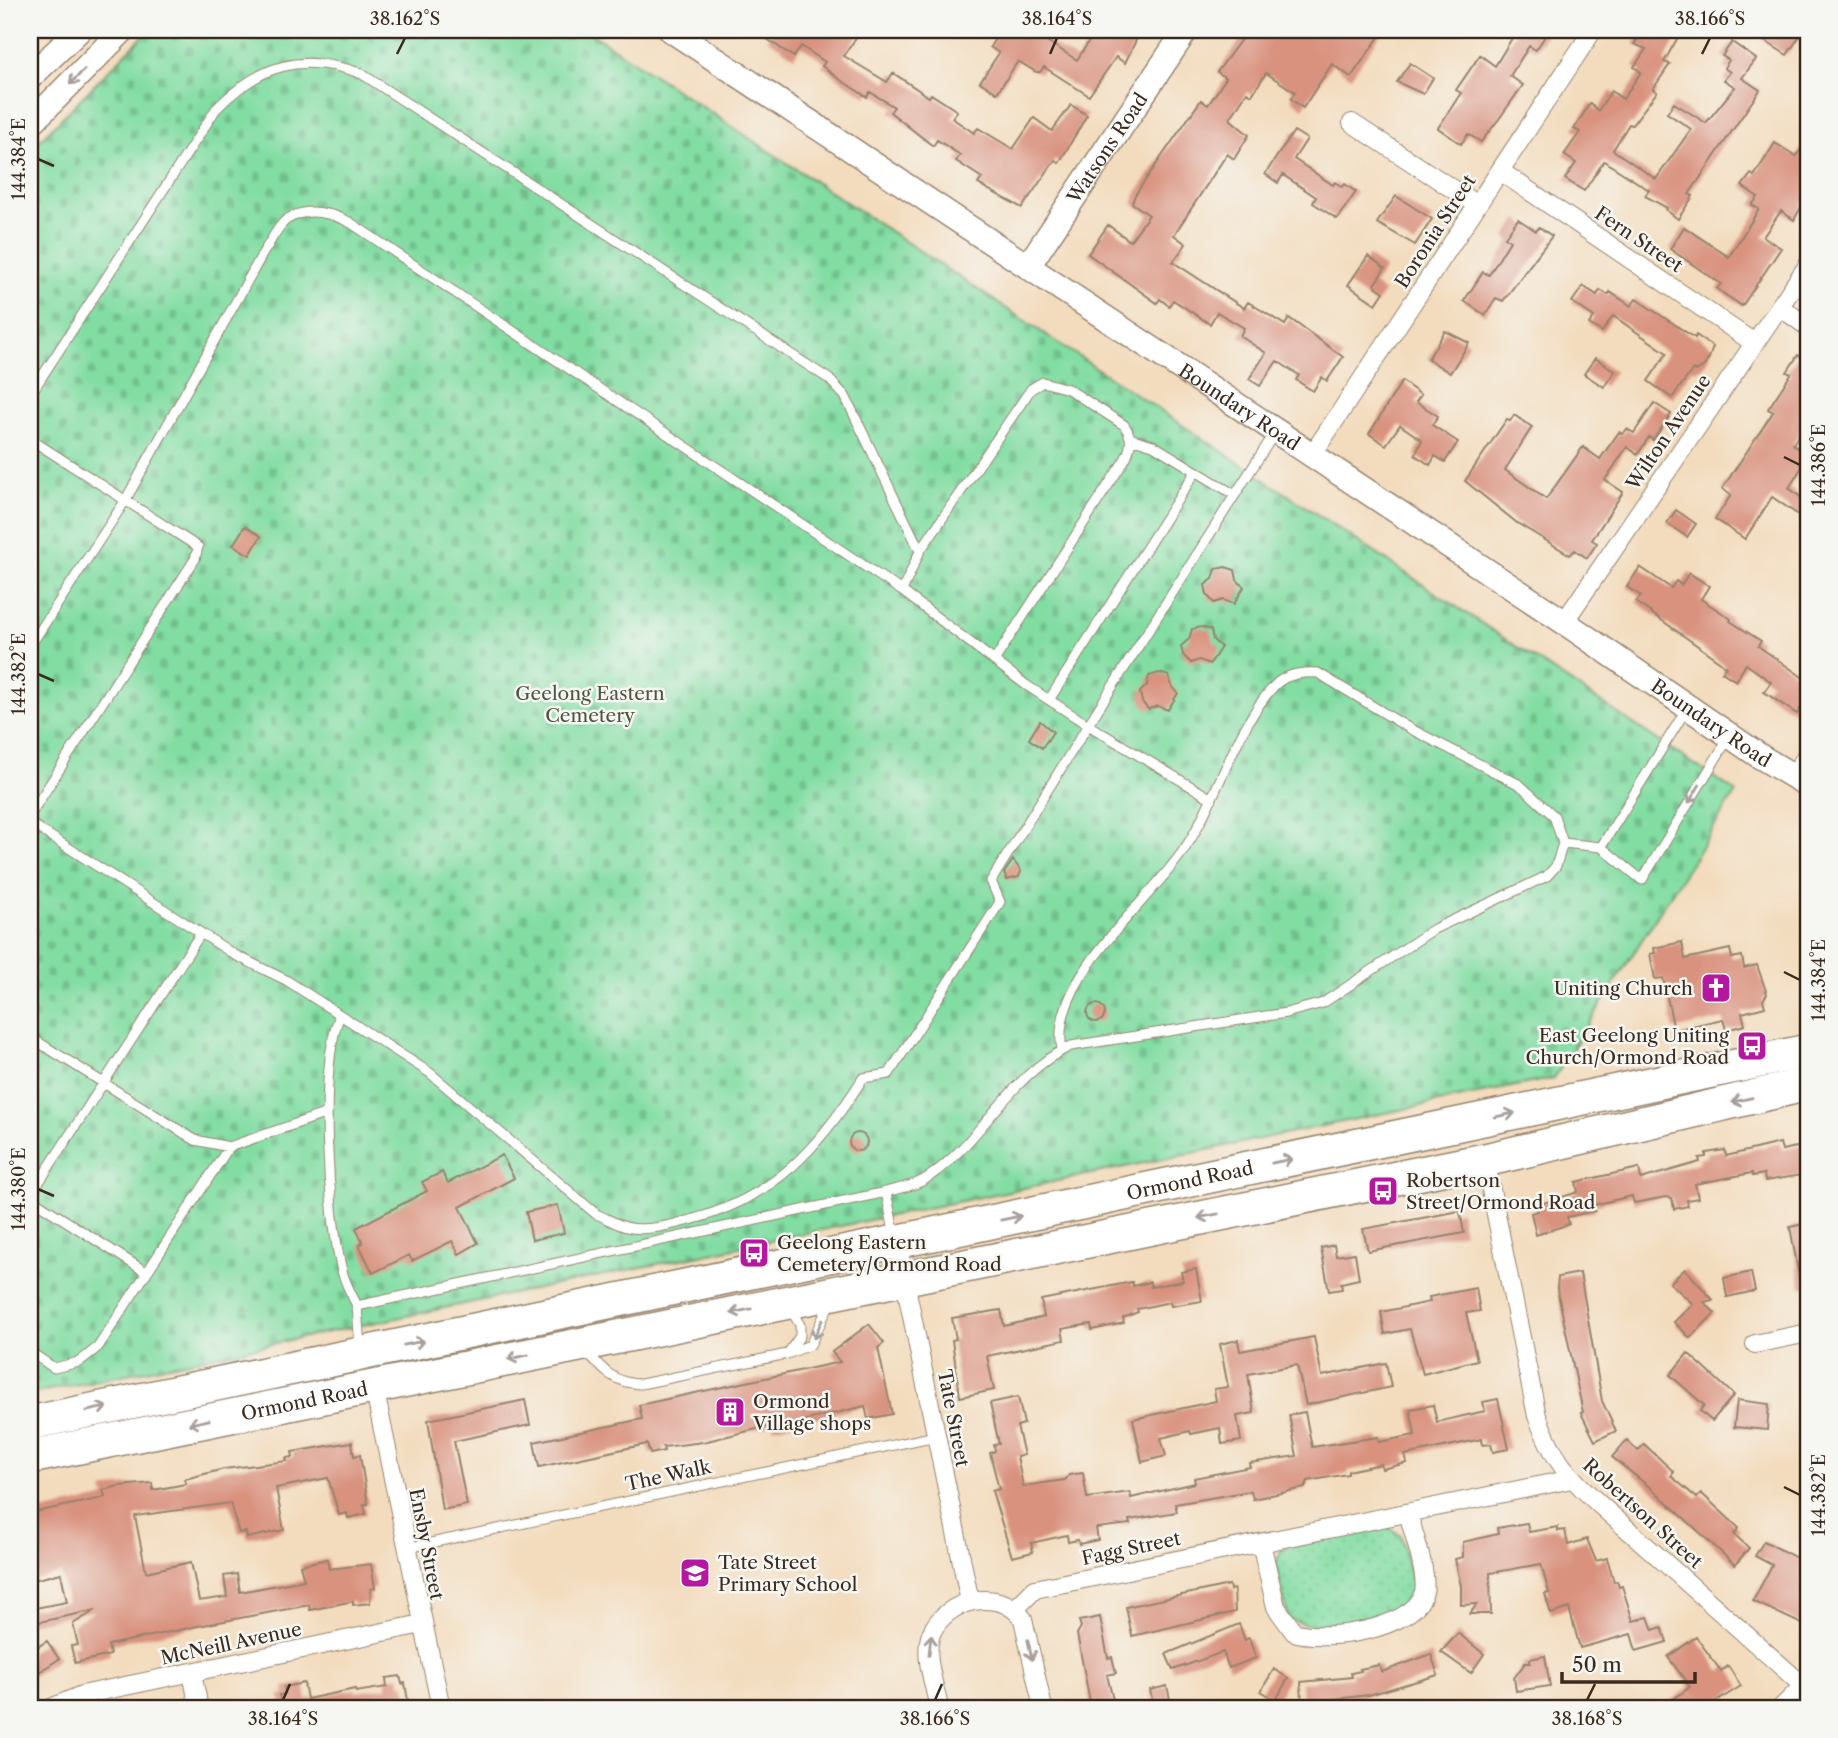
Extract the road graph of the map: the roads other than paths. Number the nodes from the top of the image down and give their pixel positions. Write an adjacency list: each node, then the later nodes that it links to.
1 (79, 30): 6 (main road)
2 (123, 30): 8 (main road, one-way to 8)
3 (671, 30): 12 (main road, Boundary Road)
4 (1186, 30): 12 (main road, Watsons Road)
5 (1593, 30): 9 (street, Boronia Street)
6 (30, 77)
7 (1352, 123): 10 (street)
8 (30, 124)
9 (1500, 170): 10 (street, Boronia Street); 15 (street, Fern Street)
10 (1477, 205): 20 (street, Boronia Street)
11 (1808, 265): 13 (street, Wilton Avenue)
12 (1028, 266): 17 (main road, Boundary Road)
13 (1780, 307): 14 (street); 15 (street, Wilton Avenue)
14 (1808, 327)
15 (1754, 343): 26 (street, Wilton Avenue)
16 (30, 395): 24 (lane)
17 (1276, 431): 20 (main road, Boundary Road); 22 (lane)
18 (1130, 438): 21 (lane); 24 (lane); 28 (lane)
19 (30, 439): 23 (lane)
20 (1312, 455): 26 (main road, Boundary Road)
21 (1196, 471): 22 (lane); 29 (lane)
22 (1235, 495): 31 (lane)
23 (125, 500): 25 (lane); 27 (lane); 36 (lane)
24 (920, 551): 25 (lane)
25 (902, 591): 28 (lane)
26 (1564, 622): 30 (main road, Boundary Road)
27 (30, 646)
28 (994, 662): 29 (lane)
29 (1049, 700): 31 (lane)
30 (1688, 707): 32 (main road, Boundary Road); 39 (lane)
31 (1088, 725): 35 (lane); 41 (lane)
32 (1730, 736): 34 (main road, Boundary Road); 39 (lane, one-way to 39)
33 (1808, 753): 34 (street)
34 (1801, 780)
35 (1212, 799): 38 (lane); 43 (lane)
36 (30, 814)
37 (30, 823): 40 (lane)
38 (1563, 843): 39 (lane); 43 (lane)
39 (1601, 847)
40 (201, 933): 41 (lane); 46 (lane)
41 (340, 1015): 47 (lane)
42 (30, 1037): 46 (lane)
43 (1062, 1050): 50 (lane)
44 (1808, 1051): 52 (highway, Ormond Road, one-way to 44)
45 (1808, 1084): 49 (highway, Ormond Road, one-way to 49)
46 (102, 1085): 48 (lane); 51 (lane)
47 (327, 1113): 48 (lane); 57 (lane)
48 (229, 1147): 53 (lane)
49 (1485, 1160): 54 (highway, Ormond Road, one-way to 54); 68 (street, Robertson Street)
50 (886, 1192): 52 (lane); 57 (lane)
51 (30, 1197): 53 (lane)
52 (897, 1242): 54 (street, Tate Street); 58 (highway, Ormond Road)
53 (146, 1272): 61 (lane)
54 (904, 1277): 55 (highway, Ormond Road); 66 (street, Tate Street)
55 (836, 1291): 56 (highway, Ormond Road); 63 (lane, one-way to 63)
56 (787, 1301): 58 (highway, Ormond Road, one-way to 58); 63 (lane)
57 (356, 1306): 62 (lane)
58 (575, 1327): 62 (highway, Ormond Road, one-way to 58); 63 (lane); 64 (highway, Ormond Road, one-way to 64)
59 (1808, 1333): 60 (street)
60 (1755, 1344)
61 (30, 1352)
62 (360, 1354): 65 (highway, Ormond Road, one-way to 62)
63 (787, 1354)
64 (374, 1387): 67 (highway, Ormond Road, one-way to 67); 71 (street, Ensby Street)
65 (30, 1423)
66 (936, 1436): 71 (lane, The Walk); 72 (street, Tate Street)
67 (30, 1457)
68 (1572, 1479): 69 (street, Fagg Street); 76 (street, Robertson Street)
69 (1408, 1513): 70 (street, Fagg Street); 70 (street)
70 (1261, 1543): 73 (street, Fagg Street)
71 (407, 1548): 74 (street, Ensby Street)
72 (970, 1602): 73 (street); 80 (street, one-way to 72)
73 (1016, 1608): 81 (street, one-way to 81)
74 (422, 1625): 75 (street, McNeill Avenue); 79 (street, Ensby Street)
75 (192, 1673): 77 (street, McNeill Avenue); 78 (street)
76 (1807, 1686): 82 (street)
77 (51, 1708)
78 (199, 1708)
79 (441, 1708)
80 (939, 1708)
81 (1043, 1708)
82 (1780, 1708)

